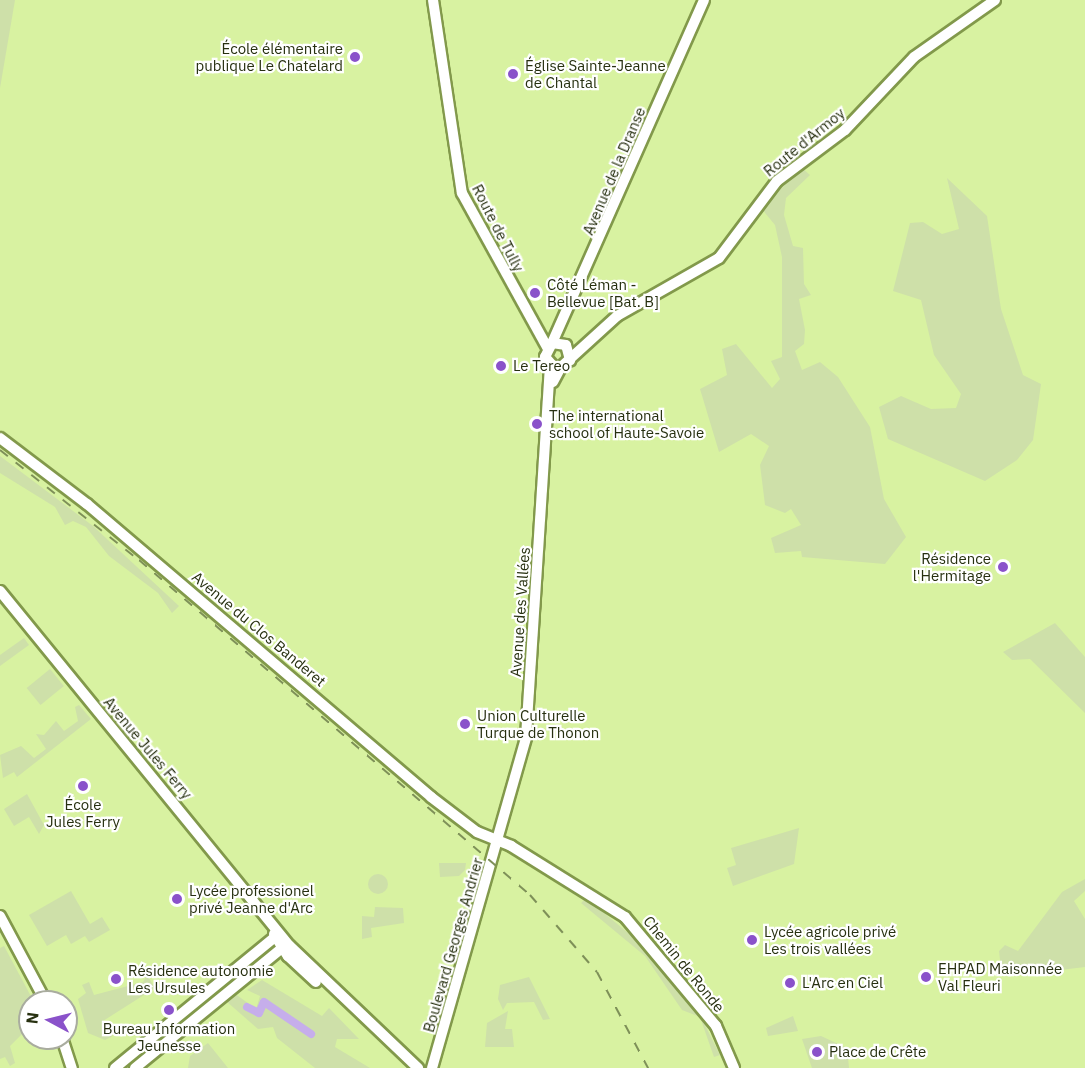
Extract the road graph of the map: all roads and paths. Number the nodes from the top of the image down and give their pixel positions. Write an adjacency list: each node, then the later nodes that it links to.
1 (433, 0): 5 (main road, Route de Tully)
2 (704, 0): 4 (main road, Avenue de la Dranse)
3 (995, 0): 7 (main road, Route d'Armoy)
4 (565, 321): 5 (main road, Avenue de la Dranse); 6 (main road, Avenue de la Dranse)
5 (550, 345): 6 (main road); 8 (main road)
6 (567, 346): 7 (main road); 8 (main road, Avenue de la Dranse)
7 (582, 351): 8 (main road, Route d'Armoy)
8 (560, 364): 11 (main road, Avenue des Vallées)
9 (0, 438): 11 (main road, Avenue du Clos Banderet)
10 (0, 591): 13 (main road, Avenue Jules Ferry)
11 (499, 841): 19 (main road, Boulevard Georges Andrier); 25 (main road, Chemin de Ronde)
12 (0, 916): 16 (main road)
13 (273, 923): 14 (main road); 17 (main road, Avenue Jules Ferry)
14 (274, 938): 15 (main road, Avenue Jules Ferry); 21 (main road)
15 (282, 948): 17 (main road, Avenue Jules Ferry); 22 (main road)
16 (40, 990)
17 (356, 1015): 23 (main road, Avenue Jules Ferry); 24 (main road, Avenue Jules Ferry)
18 (66, 1050): 20 (main road)
19 (435, 1064): 24 (main road, Boulevard Georges Andrier)
20 (72, 1068)
21 (115, 1068)
22 (135, 1068)
23 (405, 1068)
24 (420, 1068)
25 (734, 1068)

